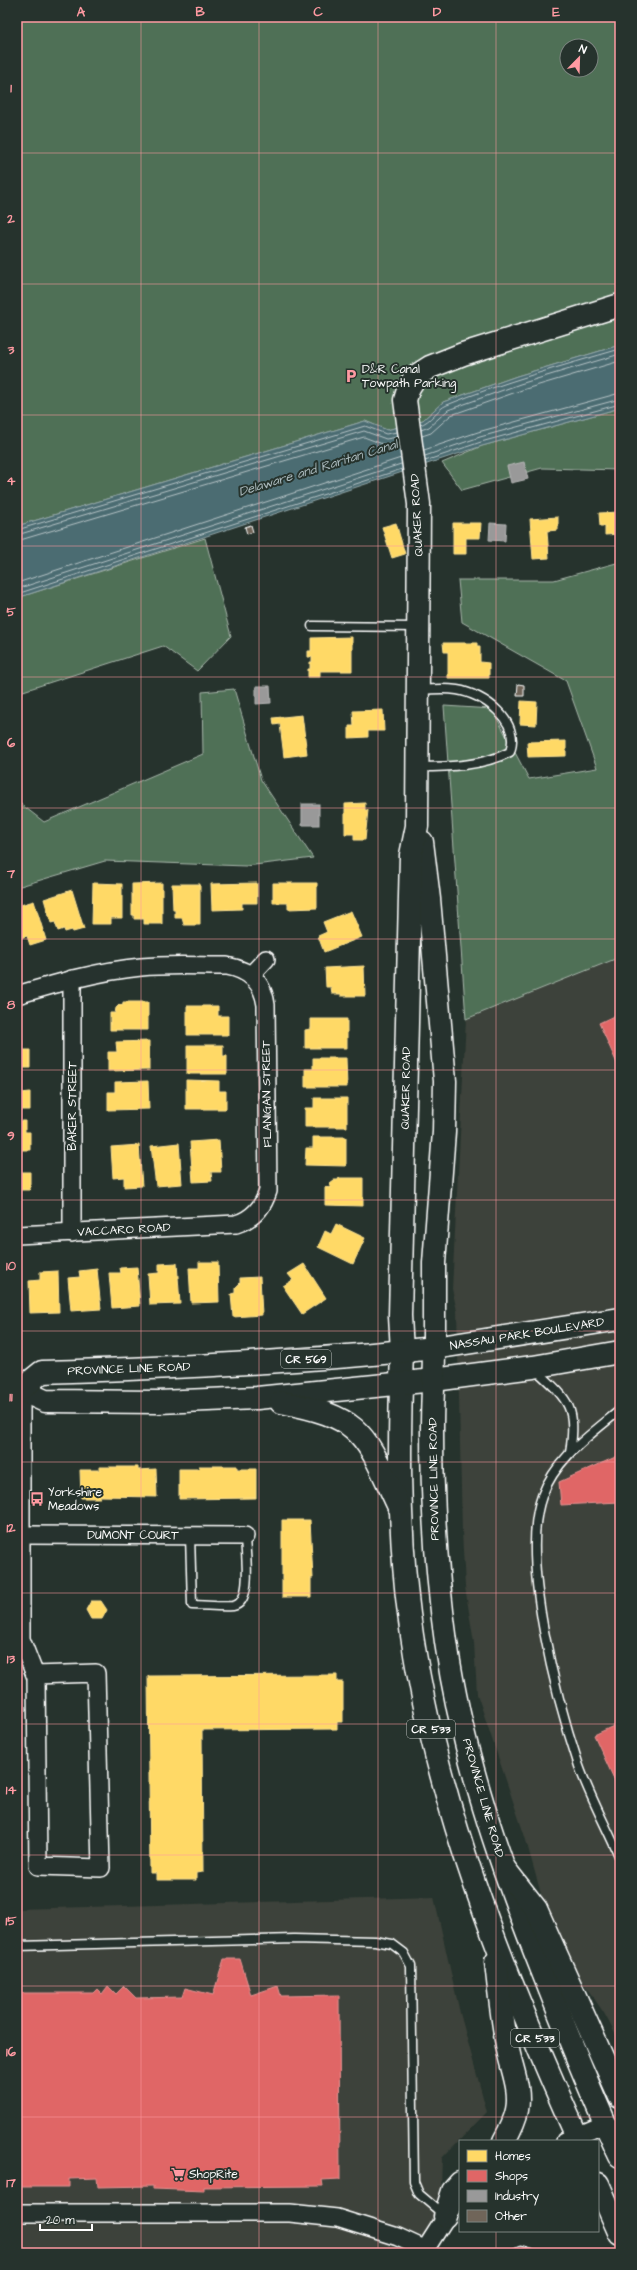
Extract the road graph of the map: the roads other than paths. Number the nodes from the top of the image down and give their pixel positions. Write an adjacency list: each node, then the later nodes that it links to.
1 (620, 305): 3 (main road, QUAKER ROAD / CR 533)
2 (312, 626): 3 (lane)
3 (419, 627): 4 (main road, QUAKER ROAD / CR 533)
4 (418, 690): 5 (main road, QUAKER ROAD / CR 533); 5 (lane)
5 (418, 767): 6 (main road, QUAKER ROAD / CR 533)
6 (417, 826): 15 (main road, QUAKER ROAD); 16 (main road, QUAKER ROAD / CR 533)
7 (266, 959): 8 (street)
8 (251, 975): 9 (street); 11 (street, FLANIGAN STREET)
9 (72, 979): 10 (street); 12 (street, BAKER STREET)
10 (17, 995)
11 (231, 1224): 12 (street, VACCARO ROAD)
12 (72, 1233): 13 (street, VACCARO ROAD)
13 (17, 1235)
14 (620, 1319): 15 (main road, NASSAU PARK BOULEVARD)
15 (434, 1348): 16 (main road, PROVINCE LINE ROAD / CR 569); 19 (main road, CR 533)
16 (402, 1351): 20 (main road, CR 533); 21 (main road, PROVINCE LINE ROAD / CR 569)
17 (620, 1352): 18 (main road)
18 (533, 1367): 19 (main road); 24 (lane)
19 (434, 1380): 20 (main road); 32 (main road, PROVINCE LINE ROAD / CR 533)
20 (401, 1384): 22 (main road); 25 (main road, CR 533)
21 (19, 1388): 22 (main road); 26 (street)
22 (257, 1398): 25 (main road)
23 (620, 1410): 24 (lane)
24 (570, 1452): 31 (lane)
25 (401, 1509): 33 (main road, CR 533)
26 (21, 1535): 27 (street, DUMONT COURT); 29 (street)
27 (190, 1535): 28 (street, DUMONT COURT); 28 (lane)
28 (245, 1536)
29 (19, 1611): 30 (street)
30 (35, 1674): 30 (street)
31 (620, 1858)
32 (504, 1868): 35 (main road); 36 (main road, PROVINCE LINE ROAD / CR 533)
33 (494, 1941): 37 (main road, CR 533); 38 (main road)
34 (17, 1946): 44 (lane)
35 (620, 2097)
36 (605, 2124): 37 (street); 39 (main road, PROVINCE LINE ROAD / CR 533)
37 (573, 2139)
38 (505, 2140)
39 (620, 2156)
40 (459, 2184): 44 (main road)
41 (599, 2186): 45 (main road)
42 (459, 2198): 44 (street)
43 (17, 2213): 46 (street)
44 (445, 2216): 46 (street)
45 (620, 2234)
46 (424, 2251)
47 (515, 2253): 48 (lane)
48 (531, 2253)

